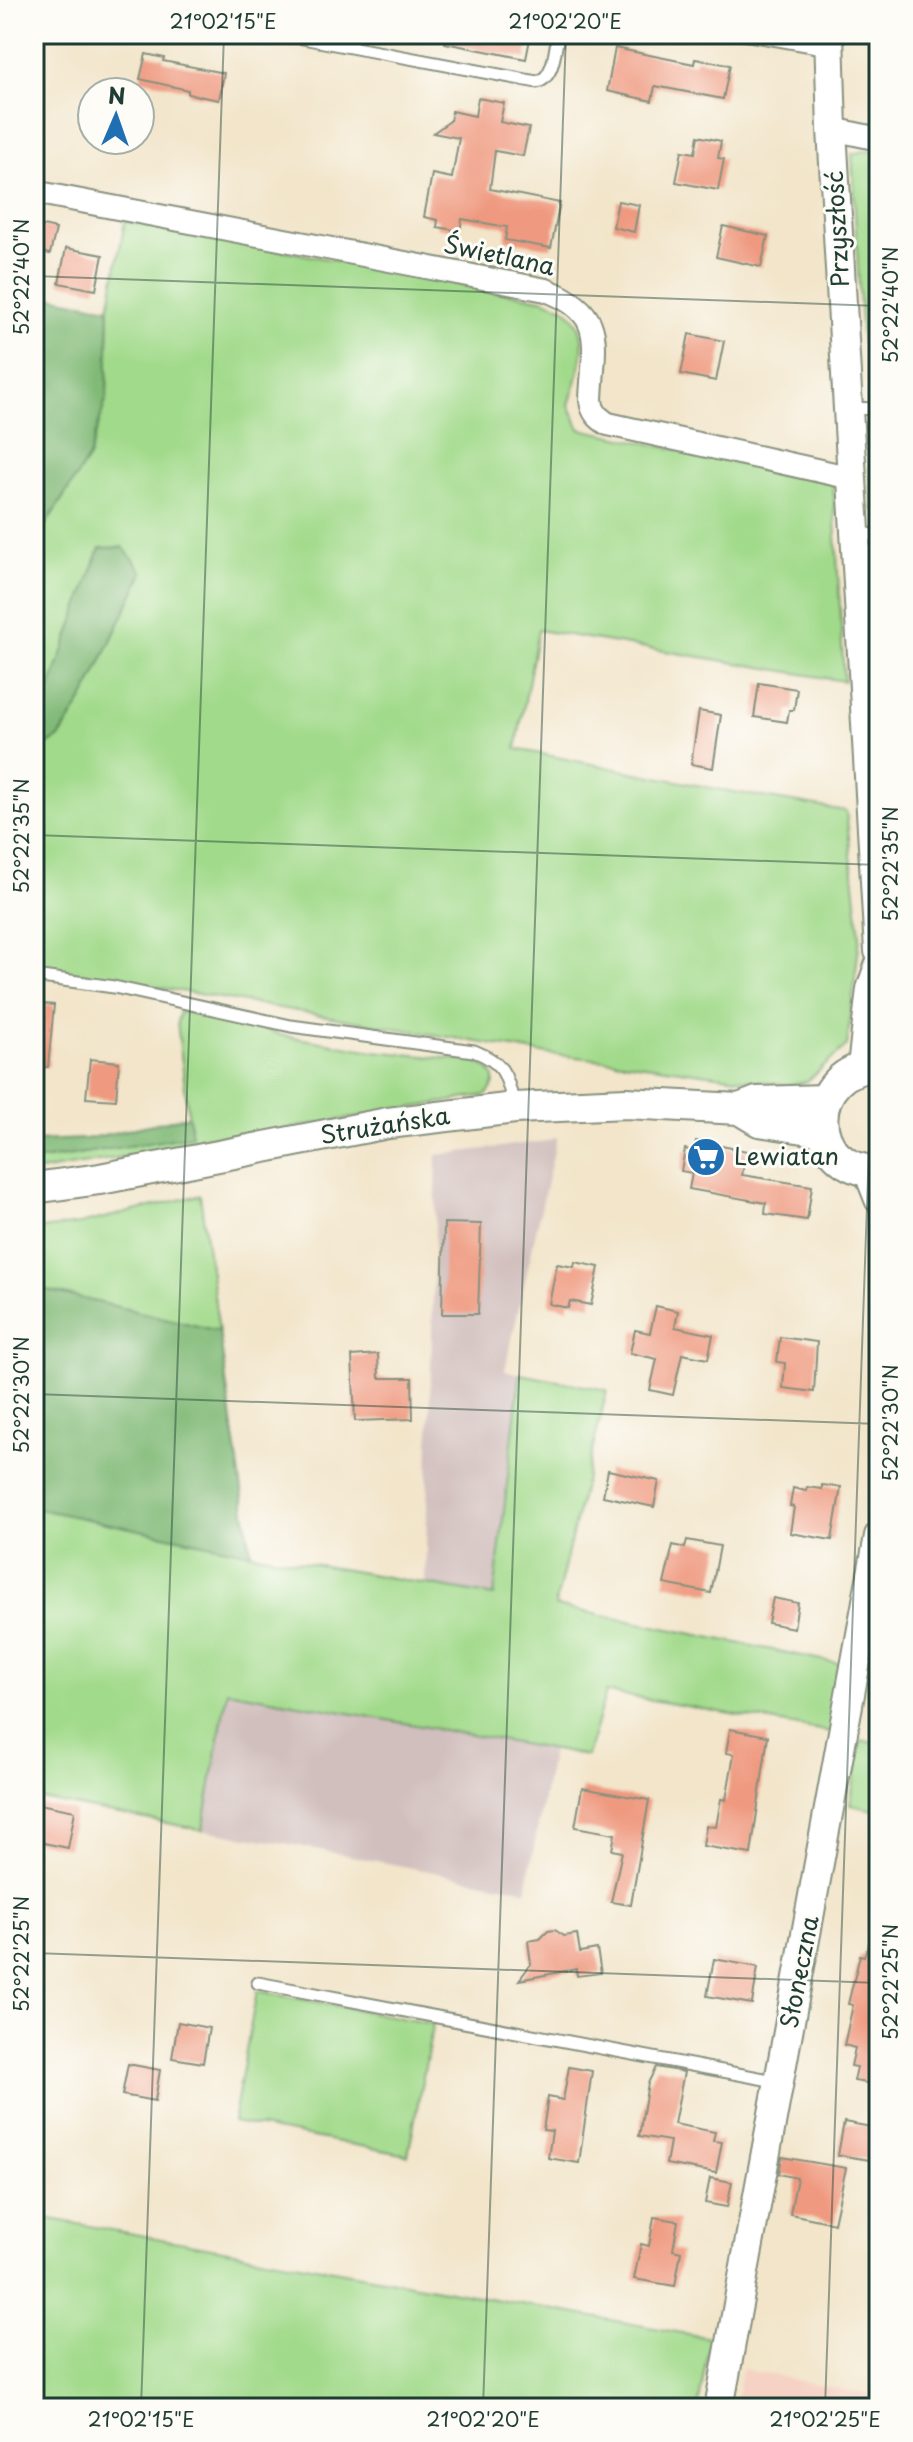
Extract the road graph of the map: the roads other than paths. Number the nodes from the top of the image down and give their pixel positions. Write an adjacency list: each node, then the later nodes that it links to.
1 (281, 34): 2 (lane)
2 (558, 34)
3 (743, 34): 4 (lane)
4 (829, 42): 5 (street, Przyszłość)
5 (832, 129): 6 (street); 8 (street, Przyszłość)
6 (879, 139)
7 (34, 192): 10 (street, Świetlana)
8 (848, 408): 9 (lane); 10 (street, Przyszłość)
9 (879, 409)
10 (852, 478): 11 (street, Przyszłość)
11 (867, 534): 12 (street, Przyszłość)
12 (872, 717): 13 (street, Przyszłość)
13 (879, 951)
14 (879, 966): 16 (street)
15 (34, 976): 18 (lane)
16 (870, 1066): 17 (main road)
17 (825, 1100): 19 (main road, Strużańska); 20 (main road)
18 (515, 1108): 19 (main road, Strużańska); 22 (main road, Strużańska)
19 (739, 1109): 20 (main road, Strużańska)
20 (823, 1131): 21 (main road)
21 (874, 1171): 23 (street)
22 (34, 1188)
23 (879, 1199)
24 (879, 1536): 26 (street, Słoneczna)
25 (258, 1983): 26 (lane)
26 (780, 2082): 27 (street, Słoneczna)
27 (719, 2408)

